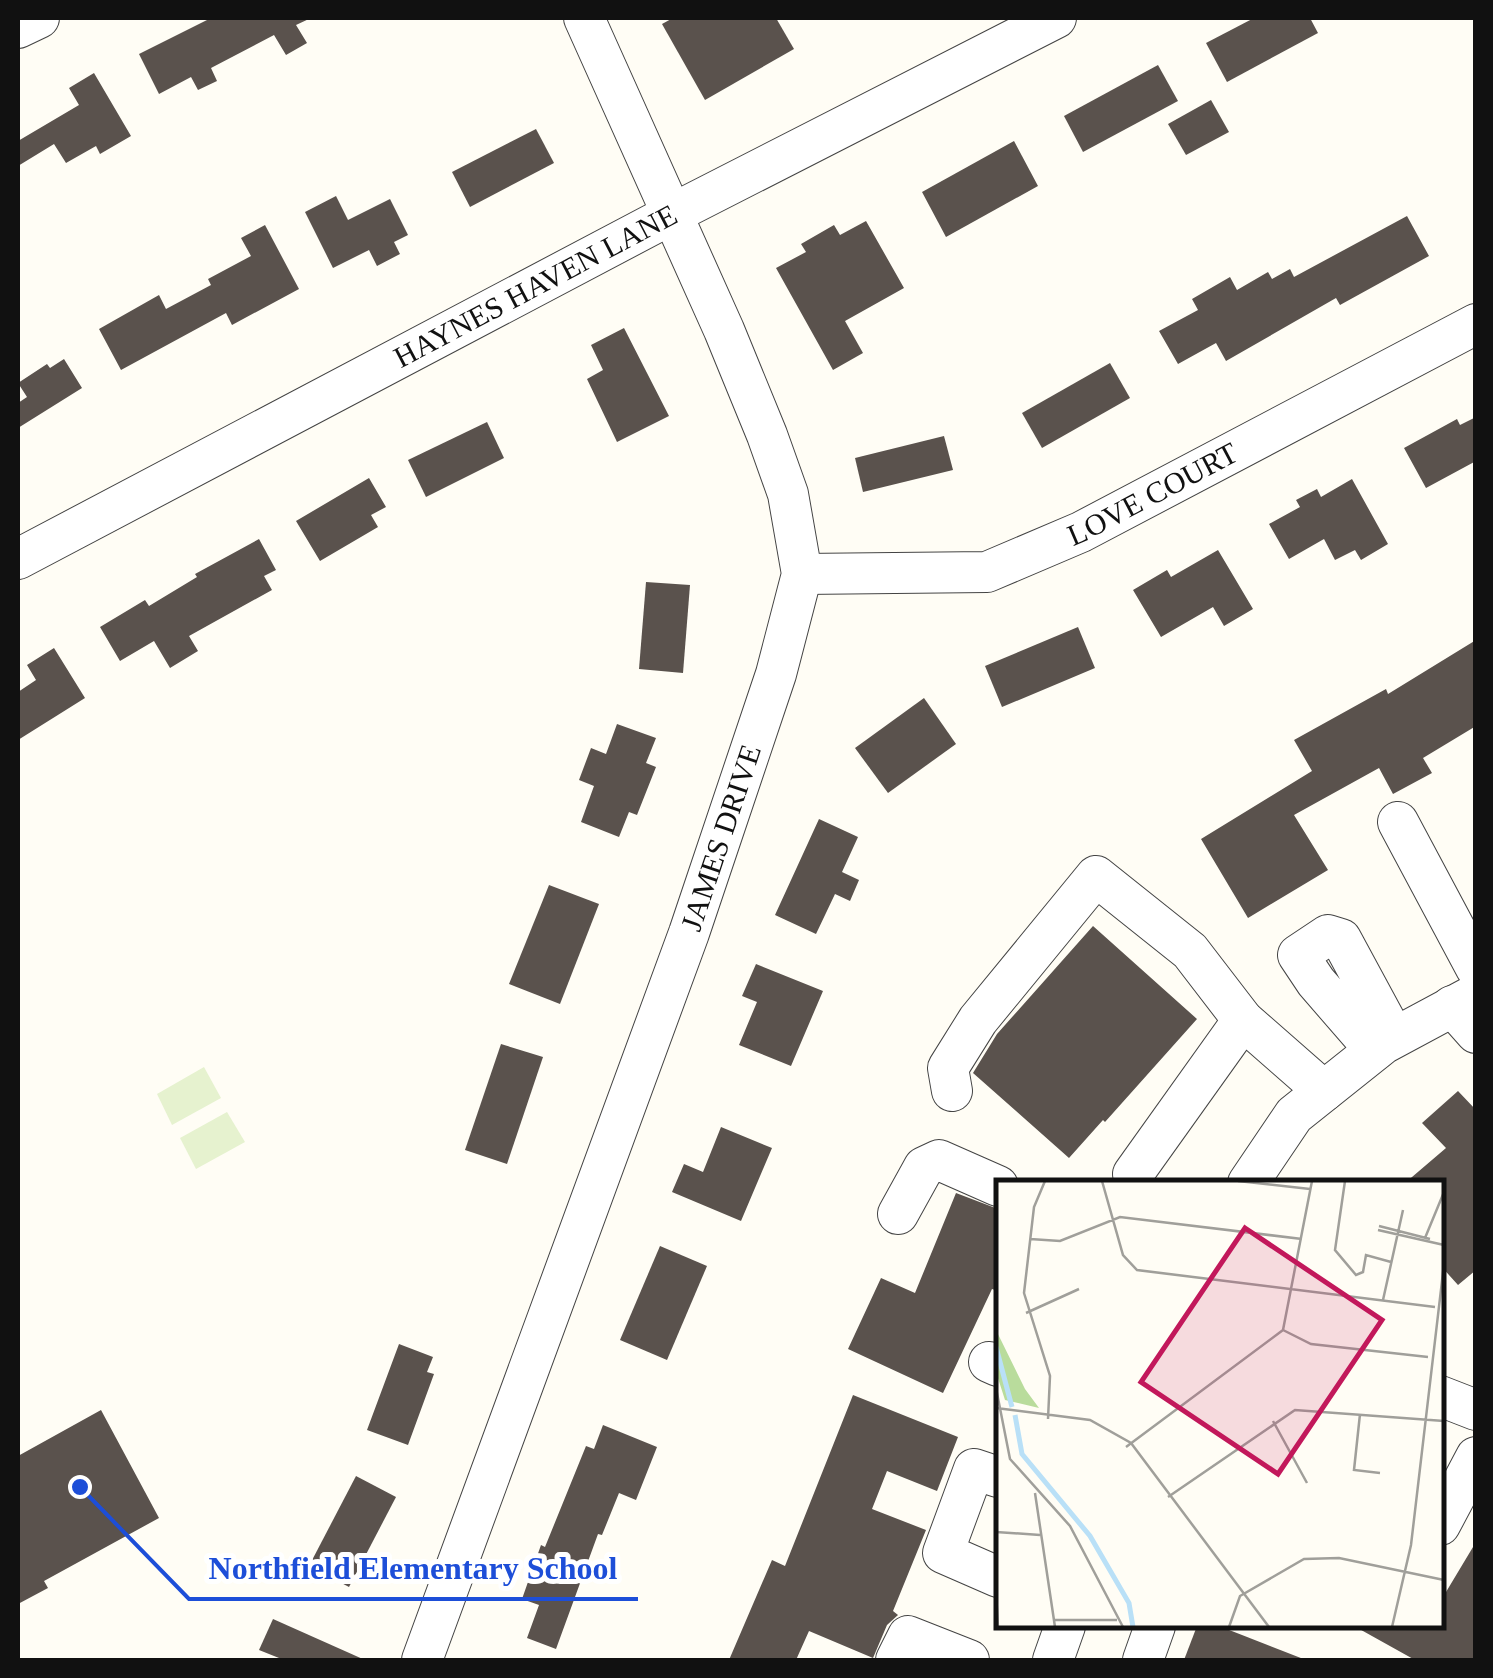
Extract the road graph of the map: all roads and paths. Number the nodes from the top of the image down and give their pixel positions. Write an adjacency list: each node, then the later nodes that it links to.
1 (39, 18): 4 (street)
2 (584, 18): 5 (street, JAMES DRIVE)
3 (1056, 18): 5 (street, HAYNES HAVEN LANE)
4 (18, 28)
5 (672, 214): 7 (street, HAYNES HAVEN LANE); 8 (street, JAMES DRIVE)
6 (1476, 324): 8 (street, LOVE COURT)
7 (18, 558)
8 (802, 574): 26 (street, JAMES DRIVE)
9 (1398, 822): 10 (street)
10 (1476, 968)
11 (1468, 1011): 14 (street)
12 (1242, 1020): 13 (street); 14 (street); 15 (street)
13 (952, 1091)
14 (1324, 1092): 16 (street)
15 (1134, 1174)
16 (1268, 1175)
17 (996, 1185): 18 (street)
18 (898, 1214)
19 (1443, 1397): 20 (street)
20 (1476, 1410)
21 (1476, 1457): 23 (street)
22 (996, 1476): 24 (street)
23 (1443, 1519)
24 (996, 1576)
25 (1154, 1628): 29 (street)
26 (422, 1660)
27 (896, 1660): 28 (street)
28 (970, 1660)
29 (1142, 1660)

